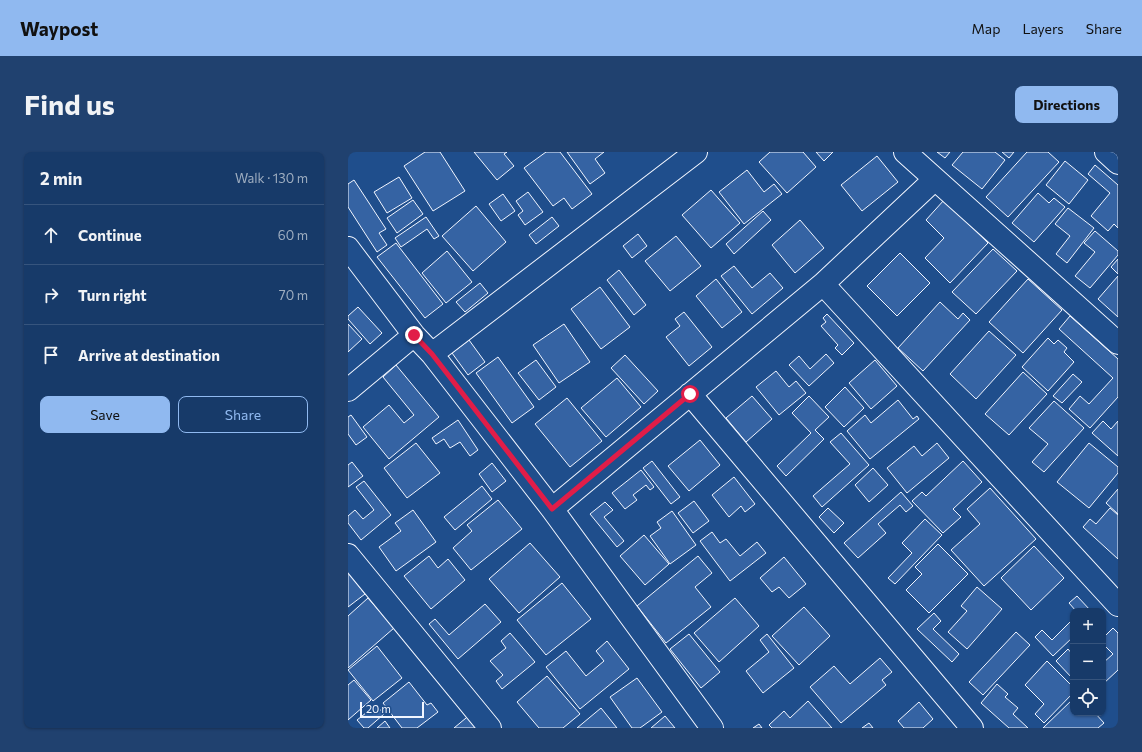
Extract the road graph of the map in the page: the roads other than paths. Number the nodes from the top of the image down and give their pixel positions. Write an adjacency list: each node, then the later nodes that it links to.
1 (696, 152): 10 (street)
2 (905, 152): 5 (street)
3 (1106, 152): 4 (street)
4 (1118, 163)
5 (935, 179): 7 (street); 9 (street)
6 (348, 248): 8 (street)
7 (823, 284): 12 (street); 15 (street)
8 (414, 335): 10 (street); 11 (street)
9 (1118, 343)
10 (432, 354): 13 (street)
11 (348, 390)
12 (690, 394): 13 (street); 18 (street)
13 (552, 509): 17 (street)
14 (348, 556): 16 (street)
15 (1118, 605)
16 (490, 728)
17 (712, 728)
18 (972, 728)

